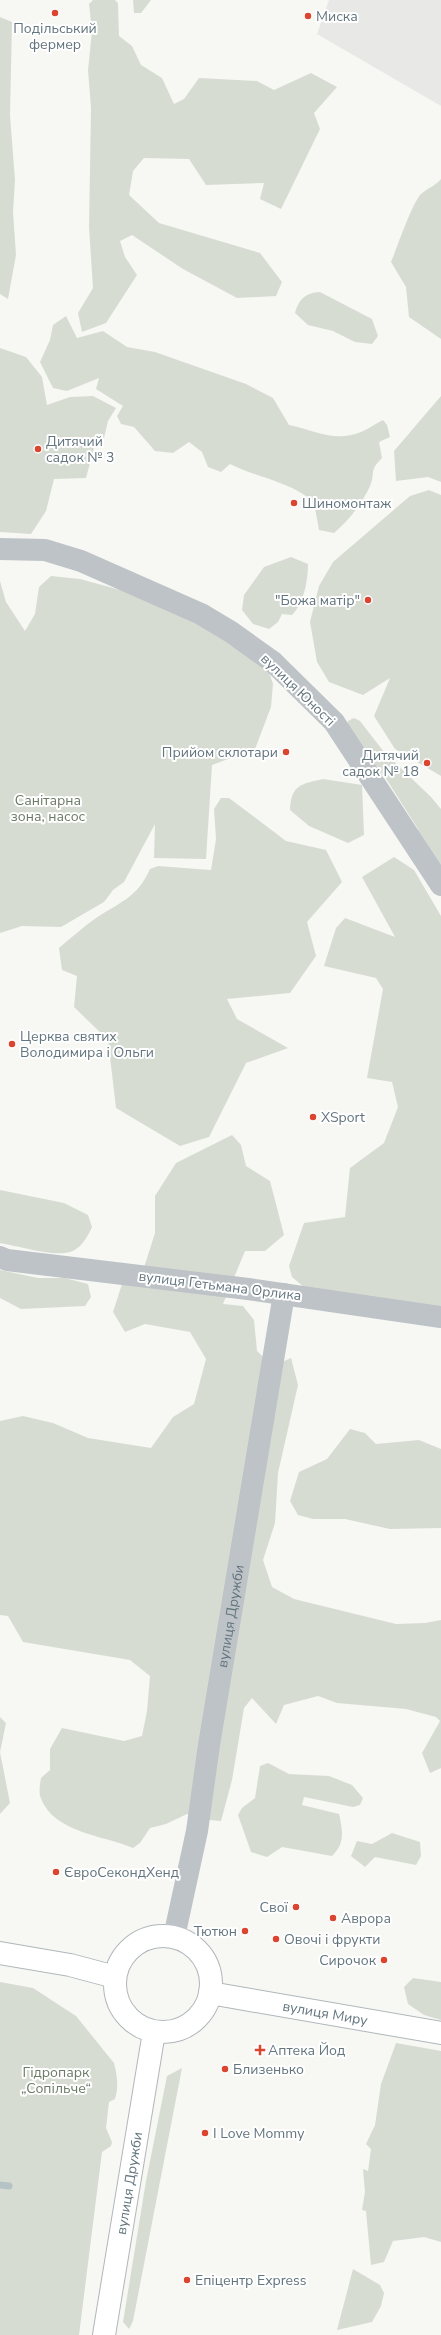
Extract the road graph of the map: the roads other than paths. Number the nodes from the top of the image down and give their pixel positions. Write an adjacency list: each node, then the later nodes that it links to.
1 (0, 549): 2 (street, вулиця Юності)
2 (441, 884)
3 (0, 1257): 4 (street, вулиця Гетьмана Орлика)
4 (284, 1294): 5 (street, вулиця Гетьмана Орлика); 6 (street, вулиця Дружби)
5 (441, 1317)
6 (174, 1937): 8 (main road); 9 (main road)
7 (0, 1953): 8 (main road)
8 (115, 1977): 10 (main road)
9 (210, 1993): 10 (main road); 11 (main road, вулиця Миру)
10 (154, 2032): 12 (main road, вулиця Дружби)
11 (441, 2033)
12 (104, 2335)

